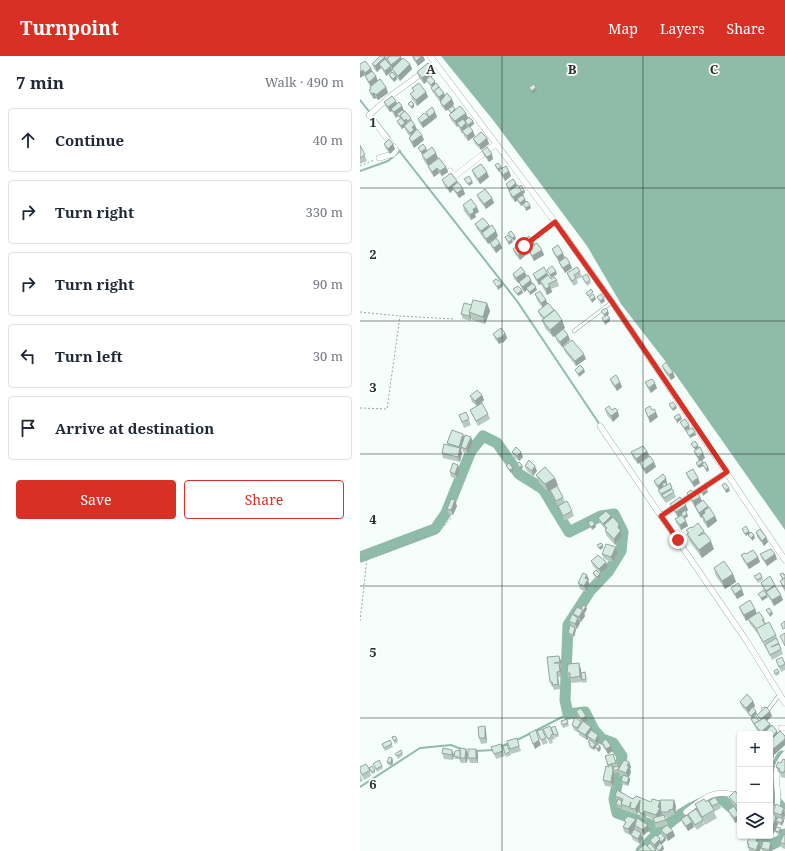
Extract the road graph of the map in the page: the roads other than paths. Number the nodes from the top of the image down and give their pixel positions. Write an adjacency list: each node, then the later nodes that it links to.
1 (430, 56): 2 (street)
2 (436, 63): 3 (street); 4 (street)
3 (496, 144): 5 (street); 6 (street)
4 (379, 158)
5 (450, 172)
6 (612, 302): 7 (lane); 9 (street)
7 (574, 331)
8 (600, 426): 10 (street)
9 (727, 472): 10 (street); 11 (street)
10 (664, 513): 12 (street)
11 (785, 560)
12 (780, 694): 13 (street); 14 (lane)
13 (785, 704)
14 (763, 708)
15 (785, 754): 18 (street)
16 (737, 796): 17 (street)
17 (686, 812)
18 (773, 814)

